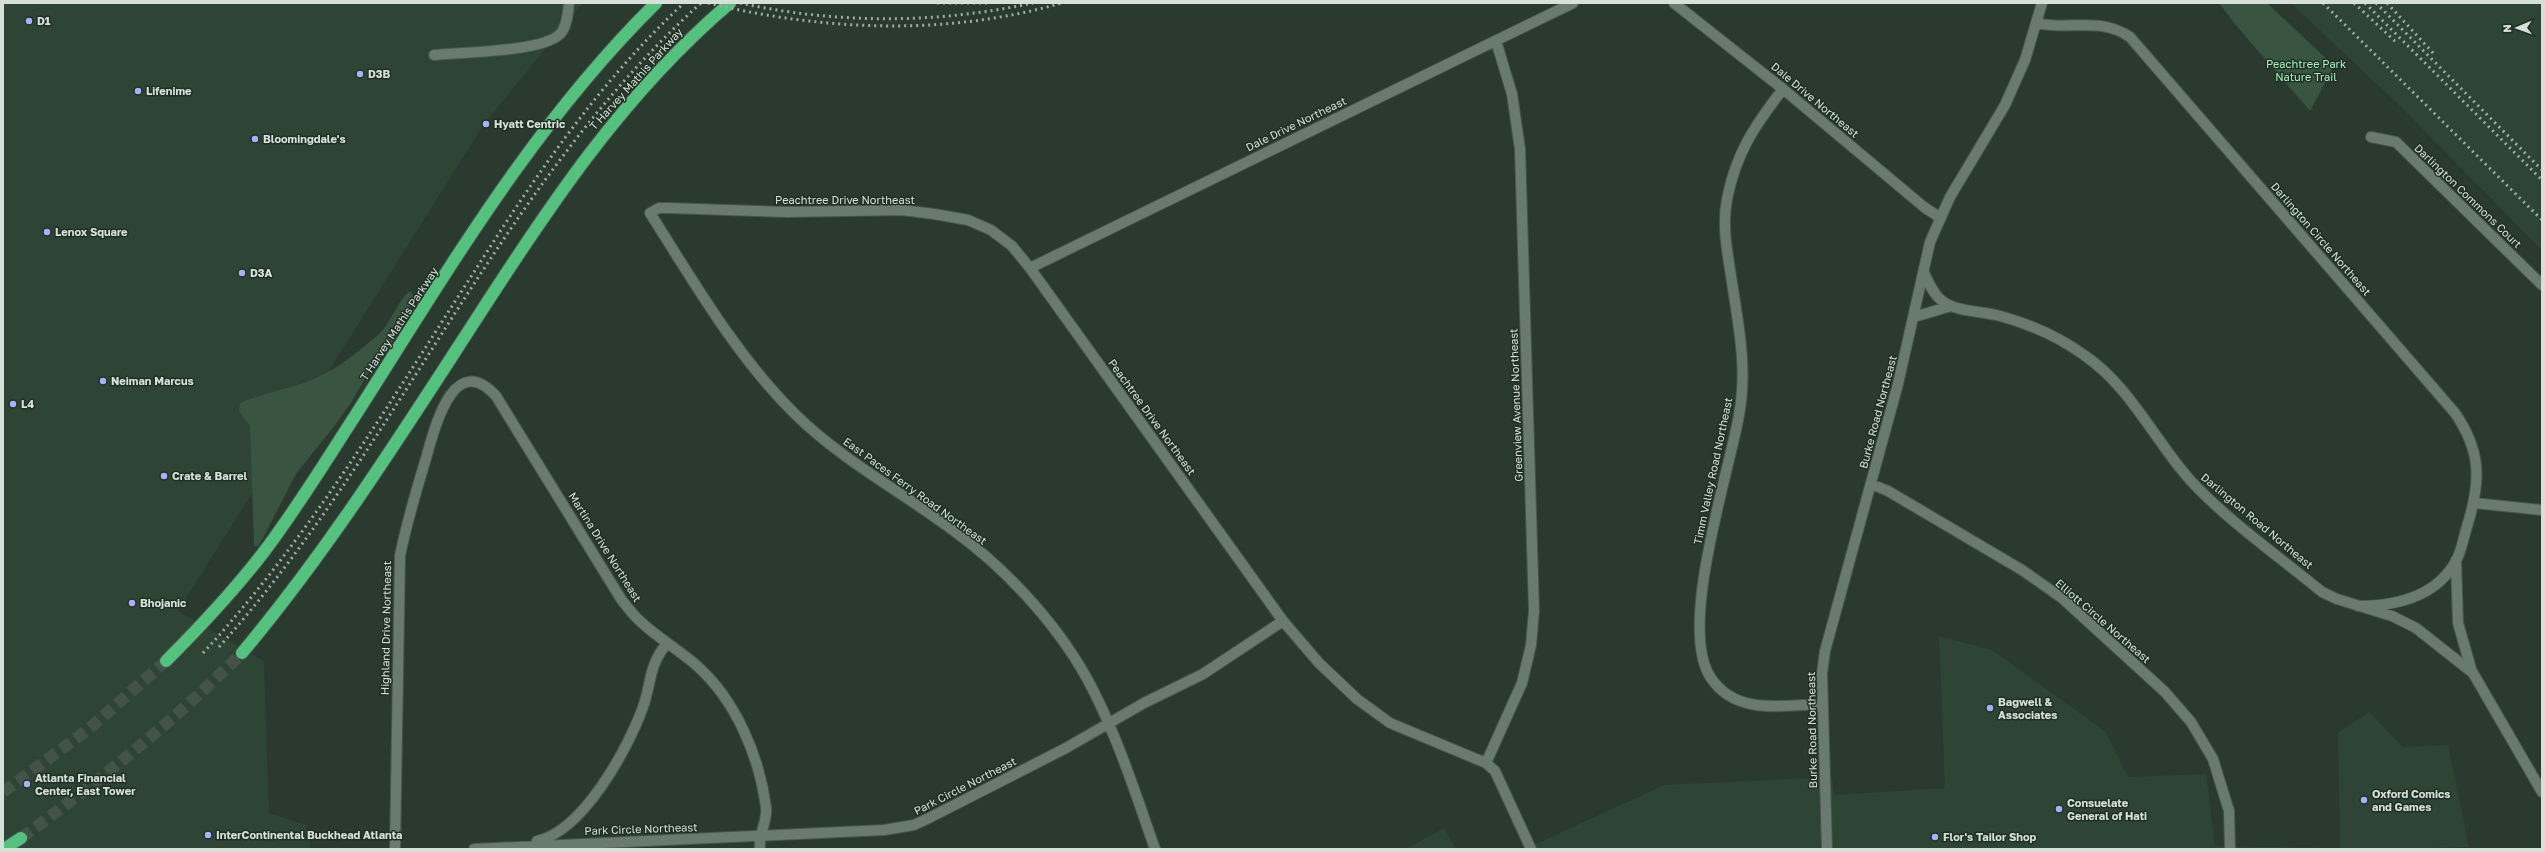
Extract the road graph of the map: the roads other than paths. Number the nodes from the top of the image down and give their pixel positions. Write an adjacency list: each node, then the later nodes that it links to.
1 (569, 3): 9 (street)
2 (656, 3): 28 (highway, T Harvey Mathis Parkway)
3 (730, 3): 27 (highway, T Harvey Mathis Parkway)
4 (1573, 3): 8 (street, Dale Drive Northeast)
5 (1674, 3): 10 (street, Dale Drive Northeast)
6 (2042, 3): 7 (street, Burke Road Northeast)
7 (2036, 23): 13 (street, Burke Road Northeast); 21 (street, Darlington Circle Northeast)
8 (1496, 41): 14 (street, Dale Drive Northeast); 32 (street, Greenview Avenue Northeast)
9 (434, 55)
10 (1783, 89): 13 (street, Dale Drive Northeast); 30 (street, Timm Valley Road Northeast)
11 (2371, 137): 16 (street, Darlington Commons Court)
12 (650, 213): 14 (street, Peachtree Drive Northeast); 31 (street, East Paces Ferry Road Northeast)
13 (1939, 217): 15 (street, Burke Road Northeast)
14 (1030, 268): 25 (street, Peachtree Drive Northeast)
15 (1924, 273): 17 (street, Darlington Road Northeast); 18 (street, Burke Road Northeast)
16 (2542, 285)
17 (1951, 306): 18 (street); 24 (street, Darlington Road Northeast)
18 (1914, 317): 20 (street, Burke Road Northeast)
19 (473, 382): 26 (street, Martina Drive Northeast); 38 (street, Highland Drive Northeast)
20 (1871, 484): 30 (street, Burke Road Northeast); 44 (street, Elliott Circle Northeast)
21 (2474, 503): 22 (street); 23 (street, Darlington Circle Northeast)
22 (2542, 510)
23 (2456, 560): 24 (street, Darlington Circle Northeast); 29 (street, Darlington Circle Northeast)
24 (2358, 606): 29 (street, Darlington Road Northeast)
25 (1284, 621): 31 (street, Park Circle Northeast); 32 (street, Peachtree Drive Northeast)
26 (667, 643): 34 (street, Martina Drive Northeast); 36 (street)
27 (242, 653)
28 (166, 661)
29 (2473, 673): 33 (street, Darlington Road Northeast)
30 (1823, 704): 43 (street, Burke Road Northeast)
31 (1109, 723): 34 (street, Park Circle Northeast); 41 (street, East Paces Ferry Road Northeast)
32 (1486, 763): 42 (street, Peachtree Drive Northeast)
33 (2542, 792)
34 (760, 836): 36 (street, Park Circle Northeast); 40 (street, Martina Drive Northeast)
35 (21, 838): 37 (highway)
36 (516, 846): 39 (street, Park Circle Northeast)
37 (4, 849)
38 (395, 849)
39 (474, 849)
40 (760, 849)
41 (1155, 849)
42 (1531, 849)
43 (1827, 849)
44 (2230, 849)

